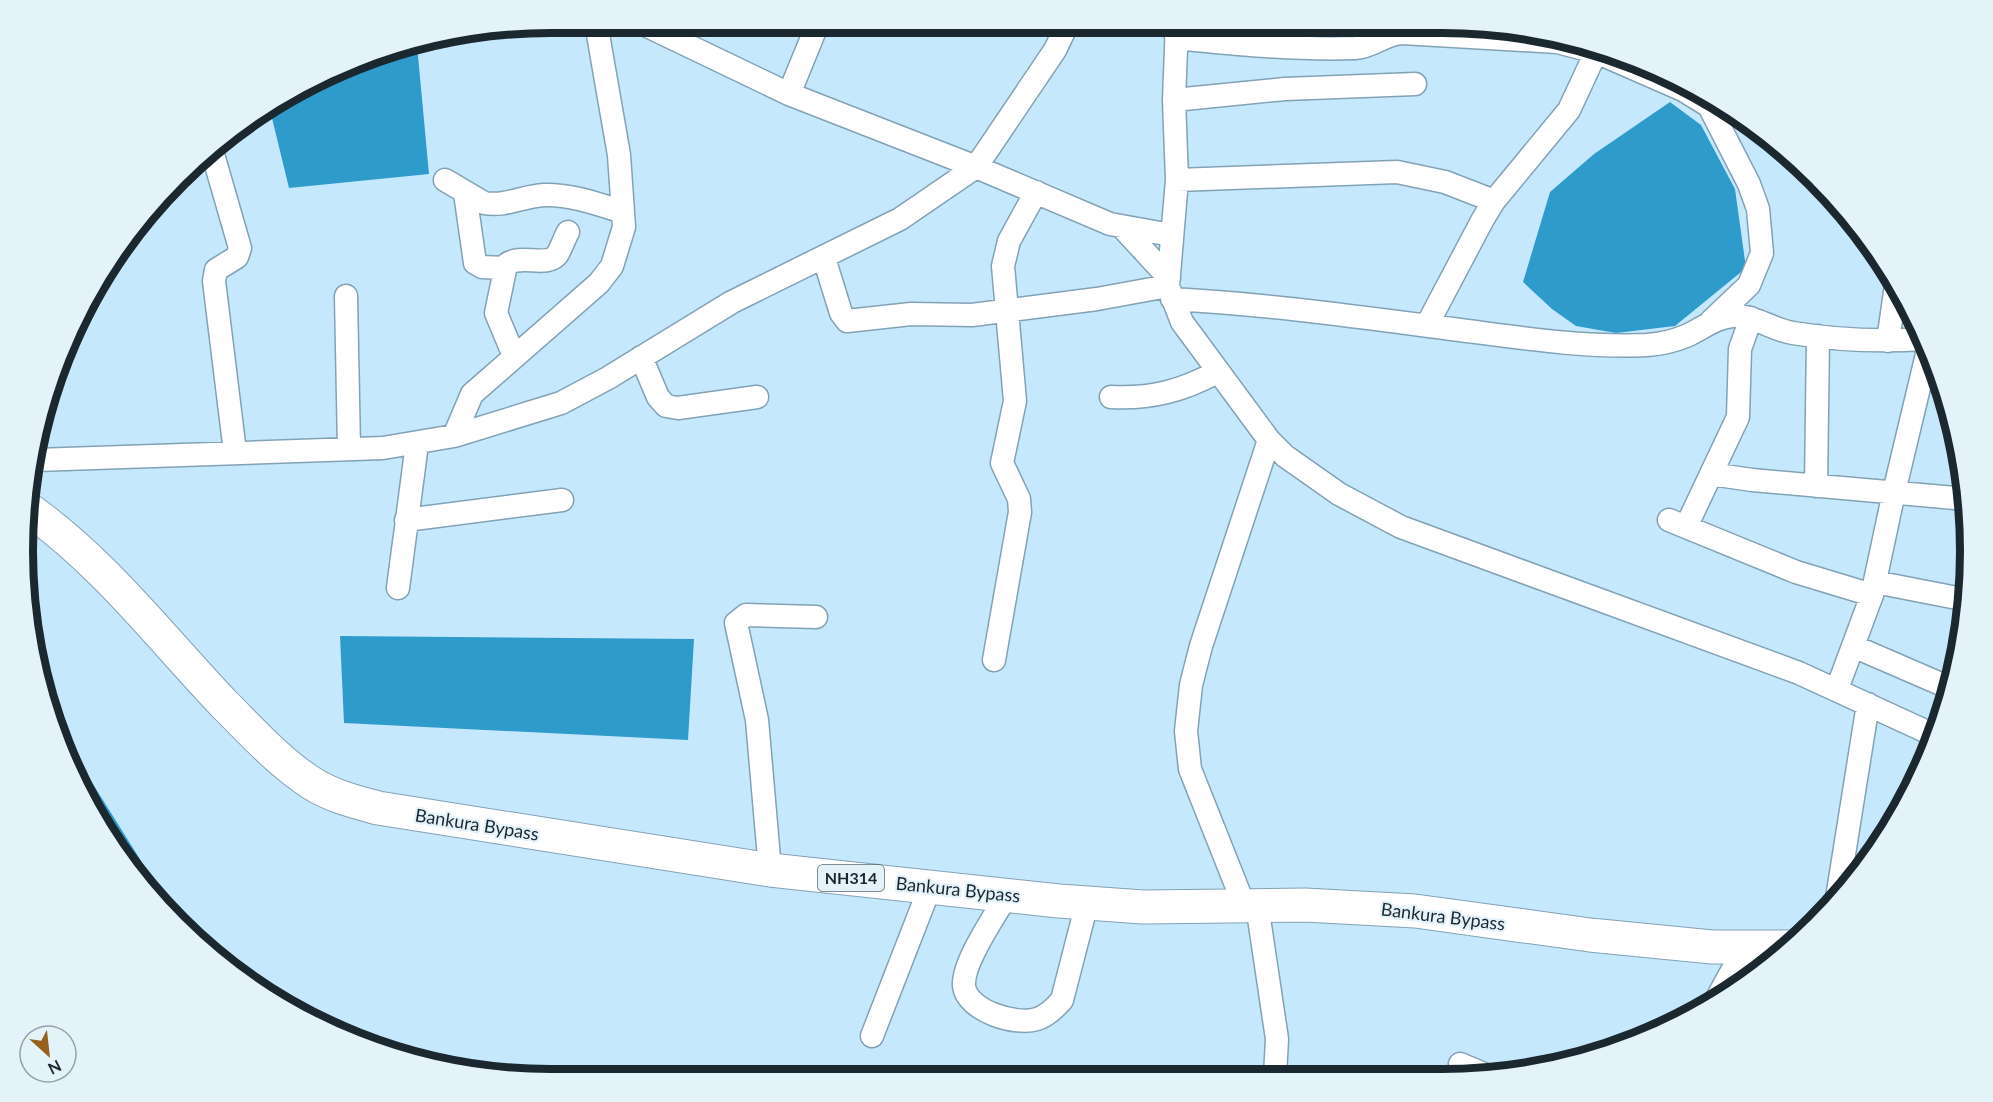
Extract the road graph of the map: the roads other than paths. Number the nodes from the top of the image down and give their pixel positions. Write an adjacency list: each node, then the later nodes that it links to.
1 (598, 33): 22 (street)
2 (662, 33): 12 (street)
3 (814, 33): 12 (street)
4 (1063, 33): 16 (street)
5 (1176, 33): 13 (street)
6 (1189, 33): 7 (street)
7 (1402, 33)
8 (1402, 33): 9 (street)
9 (1528, 40)
10 (1594, 56): 21 (street)
11 (1415, 84): 13 (street)
12 (789, 94): 16 (street)
13 (1174, 100): 18 (street)
14 (1710, 107): 33 (street)
15 (214, 158): 48 (street)
16 (976, 167): 19 (street); 26 (street)
17 (445, 180): 20 (street)
18 (1177, 180): 21 (street); 25 (street)
19 (1036, 192): 23 (street); 31 (street)
20 (465, 193): 22 (street); 27 (street)
21 (1494, 201): 34 (street)
22 (623, 212): 38 (street)
23 (1121, 226): 25 (street); 28 (street)
24 (568, 232): 27 (street)
25 (1171, 235): 28 (street)
26 (824, 258): 31 (street); 39 (street)
27 (505, 268): 38 (street)
28 (1170, 288): 31 (street); 34 (street); 41 (street)
29 (346, 296): 47 (street)
30 (1894, 298): 37 (street)
31 (1008, 310): 62 (street)
32 (1751, 318): 33 (street); 35 (street); 50 (street)
33 (1711, 321): 34 (street)
34 (1427, 326)
35 (1818, 336): 37 (street); 51 (street)
36 (1915, 340): 37 (street)
37 (1888, 341)
38 (514, 356): 44 (street)
39 (641, 357): 42 (street); 44 (street)
40 (1925, 363): 52 (street)
41 (1217, 372): 43 (street); 45 (street)
42 (757, 397)
43 (1111, 397)
44 (453, 436): 46 (street)
45 (1269, 440): 64 (street); 72 (street)
46 (417, 444): 47 (street); 56 (street)
47 (348, 449): 48 (street)
48 (235, 452): 49 (street)
49 (41, 460)
50 (1711, 474): 51 (street); 58 (street)
51 (1816, 486): 52 (street)
52 (1894, 492): 53 (street); 58 (street)
53 (1957, 496)
54 (562, 500): 56 (street)
55 (34, 514): 67 (highway, Bankura Bypass / NH314)
56 (406, 520): 57 (street)
57 (398, 588)
58 (1874, 589): 59 (street); 61 (street)
59 (1958, 598)
60 (816, 617): 67 (street)
61 (1853, 646): 63 (street); 64 (street)
62 (994, 660)
63 (1942, 685)
64 (1837, 689): 65 (street)
65 (1868, 704): 66 (street); 68 (street)
66 (1928, 732)
67 (770, 870): 69 (highway, Bankura Bypass / NH314)
68 (1839, 883)
69 (930, 887): 70 (highway, Bankura Bypass / NH314); 76 (street)
70 (1006, 895): 71 (highway, Bankura Bypass / NH314); 71 (street)
71 (1087, 903): 72 (highway, Bankura Bypass / NH314)
72 (1250, 905): 73 (highway, Bankura Bypass / NH314); 79 (street)
73 (1745, 947): 74 (highway, Bankura Bypass / NH314); 75 (street)
74 (1775, 947)
75 (1724, 986)
76 (872, 1036)
77 (1460, 1064): 78 (street)
78 (1470, 1068)
79 (1276, 1069)

